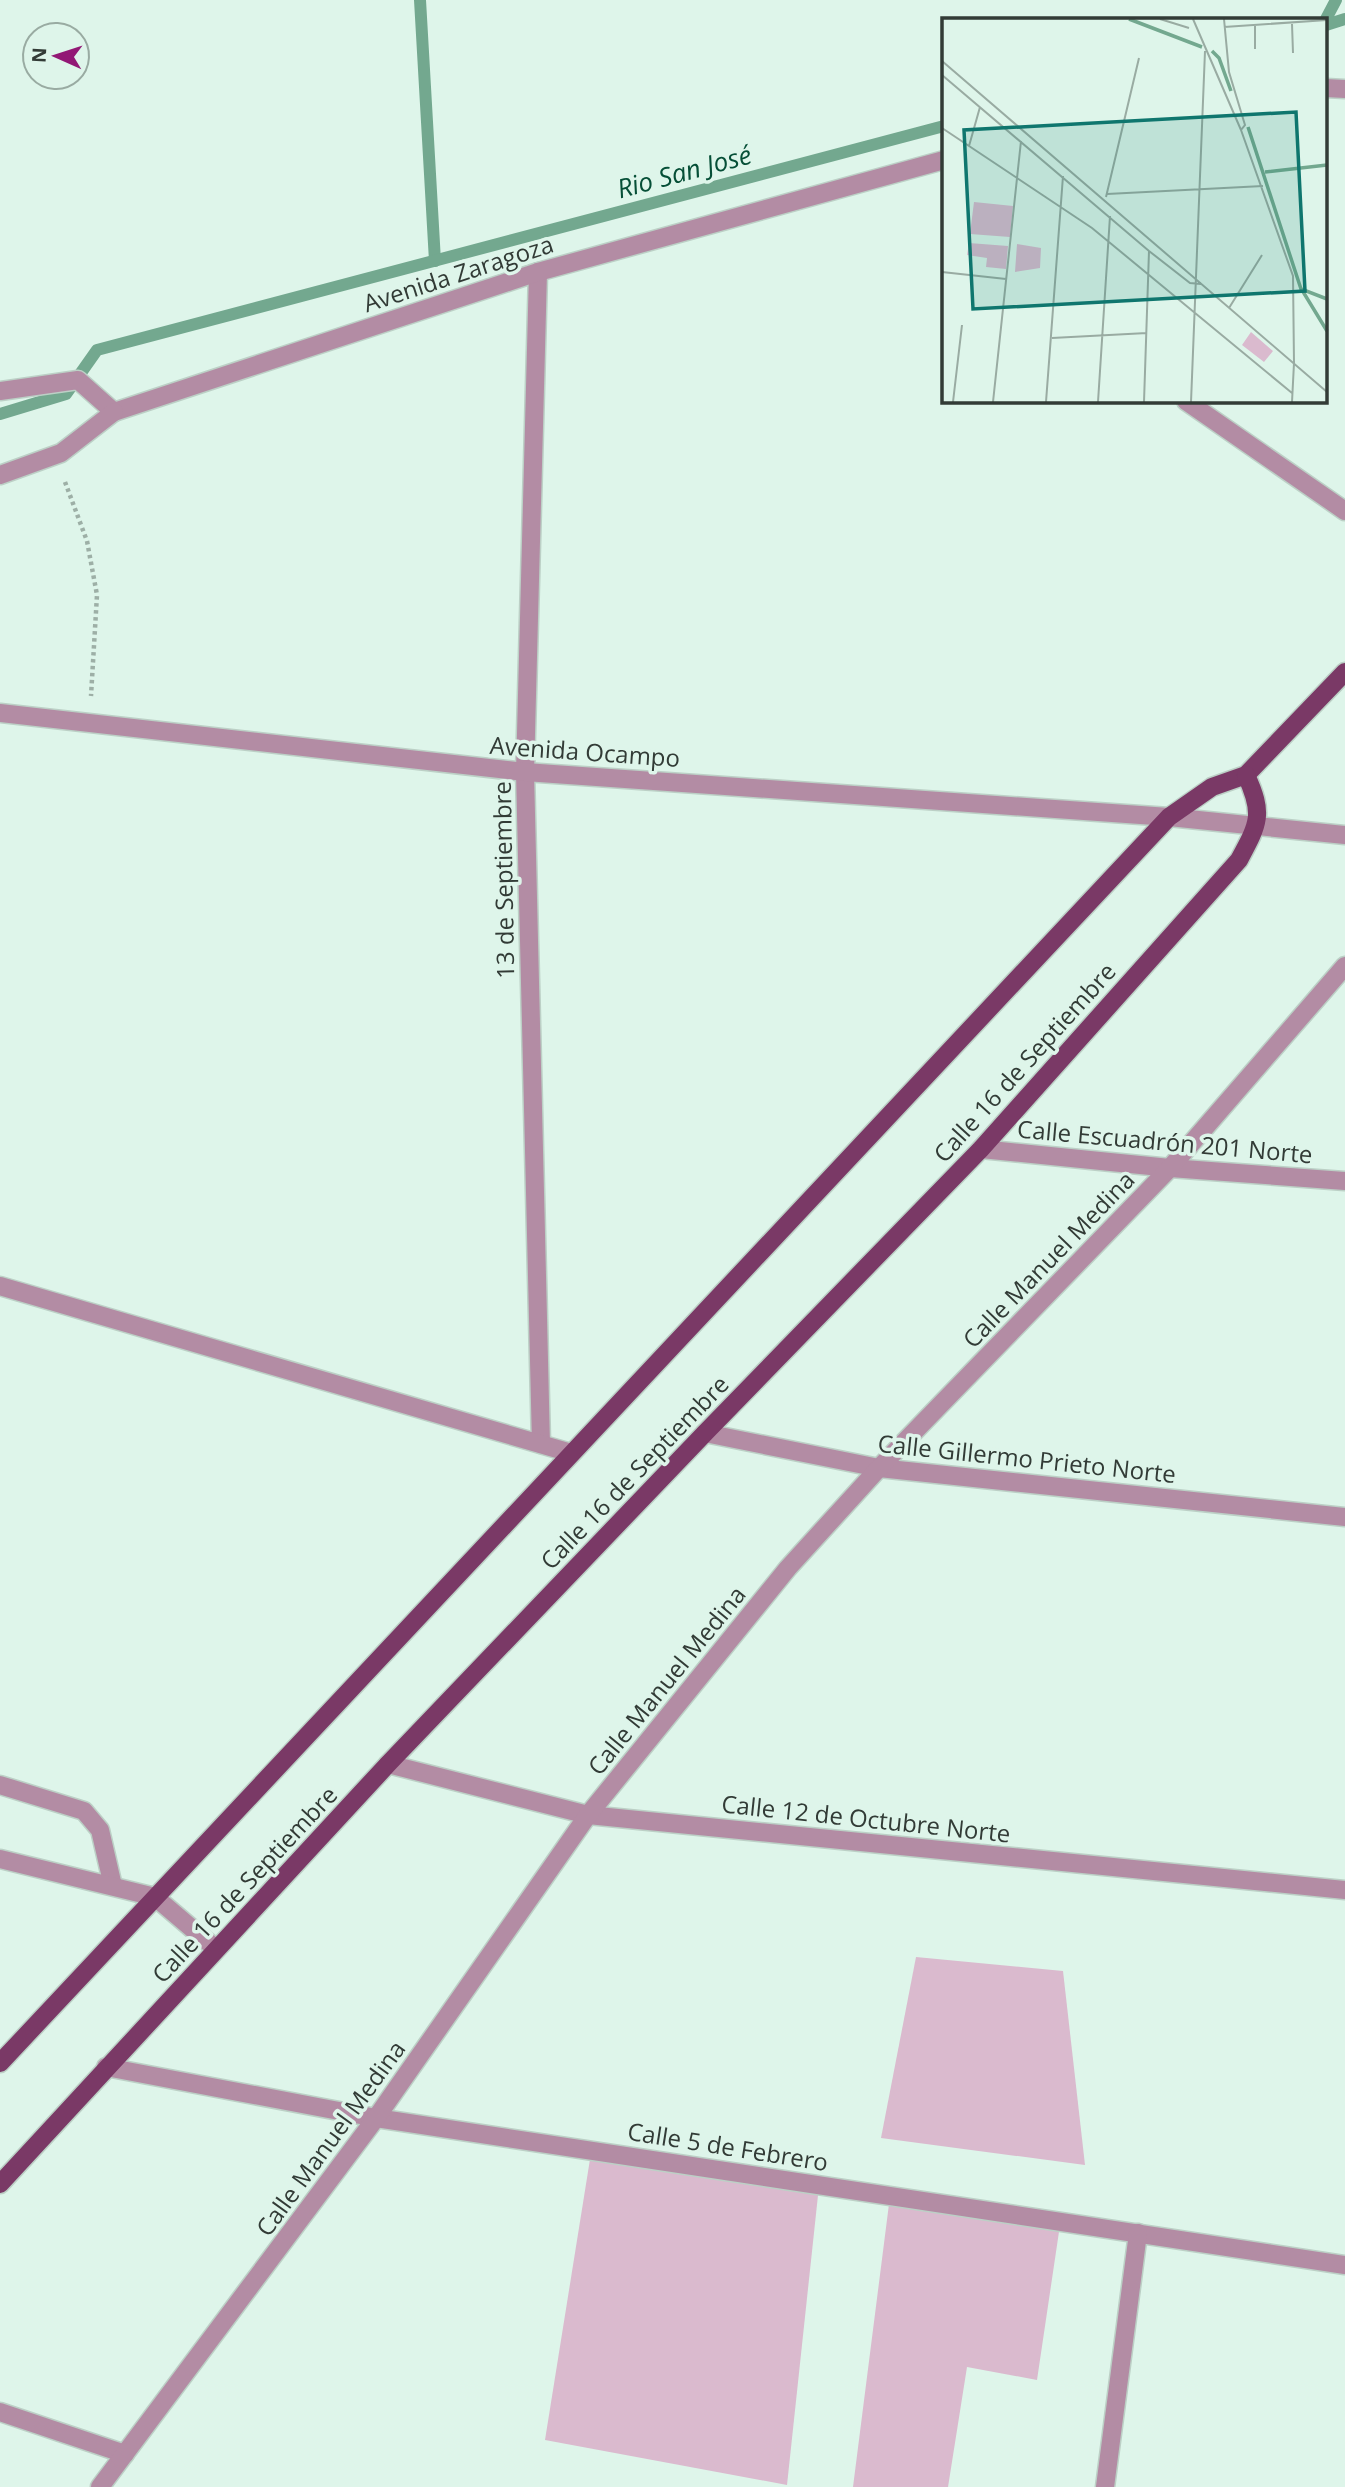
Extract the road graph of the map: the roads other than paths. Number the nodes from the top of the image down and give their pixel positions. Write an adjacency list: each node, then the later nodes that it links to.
1 (942, 161): 2 (street, Avenida Zaragoza)
2 (538, 272): 5 (street, Avenida Zaragoza); 10 (street, 13 de Septiembre)
3 (0, 391): 5 (street)
4 (1187, 402): 7 (street)
5 (114, 412): 6 (street, Avenida Zaragoza)
6 (0, 475)
7 (1345, 511)
8 (1345, 672): 11 (main road)
9 (0, 713): 10 (street, Avenida Ocampo)
10 (525, 772): 12 (street, Avenida Ocampo); 21 (street, 13 de Septiembre)
11 (1246, 775): 12 (main road); 13 (main road)
12 (1168, 817): 13 (street, Avenida Ocampo); 22 (main road)
13 (1256, 828): 14 (street, Avenida Ocampo); 16 (main road, Calle 16 de Septiembre)
14 (1345, 835)
15 (1345, 966): 17 (street, Calle Manuel Medina)
16 (981, 1149): 17 (street, Calle Escuadrón 201 Norte); 20 (main road, Calle 16 de Septiembre)
17 (1170, 1168): 18 (street, Calle Escuadrón 201 Norte); 23 (street, Calle Manuel Medina)
18 (1345, 1181)
19 (0, 1286): 21 (street)
20 (705, 1433): 23 (street, Calle Gillermo Prieto Norte); 25 (main road, Calle 16 de Septiembre)
21 (541, 1444): 22 (street)
22 (571, 1453): 31 (main road)
23 (878, 1468): 24 (street, Calle Gillermo Prieto Norte); 27 (street, Calle Manuel Medina)
24 (1345, 1517)
25 (388, 1764): 27 (street, Calle 12 de Octubre Norte); 32 (main road, Calle 16 de Septiembre)
26 (0, 1785): 29 (street)
27 (589, 1815): 30 (street, Calle 12 de Octubre Norte); 35 (street, Calle Manuel Medina)
28 (0, 1859): 29 (street)
29 (113, 1886): 31 (street)
30 (1345, 1890)
31 (155, 1897): 32 (street); 33 (main road)
32 (216, 1949): 34 (main road, Calle 16 de Septiembre)
33 (0, 2063)
34 (106, 2067): 35 (street, Calle 5 de Febrero); 36 (main road, Calle 16 de Septiembre)
35 (376, 2118): 37 (street, Calle 5 de Febrero); 40 (street, Calle Manuel Medina)
36 (0, 2184)
37 (1138, 2233): 38 (street, Calle 5 de Febrero); 42 (street)
38 (1345, 2265)
39 (0, 2412): 40 (street)
40 (125, 2454): 41 (street, Calle Manuel Medina)
41 (100, 2487)
42 (1105, 2487)

